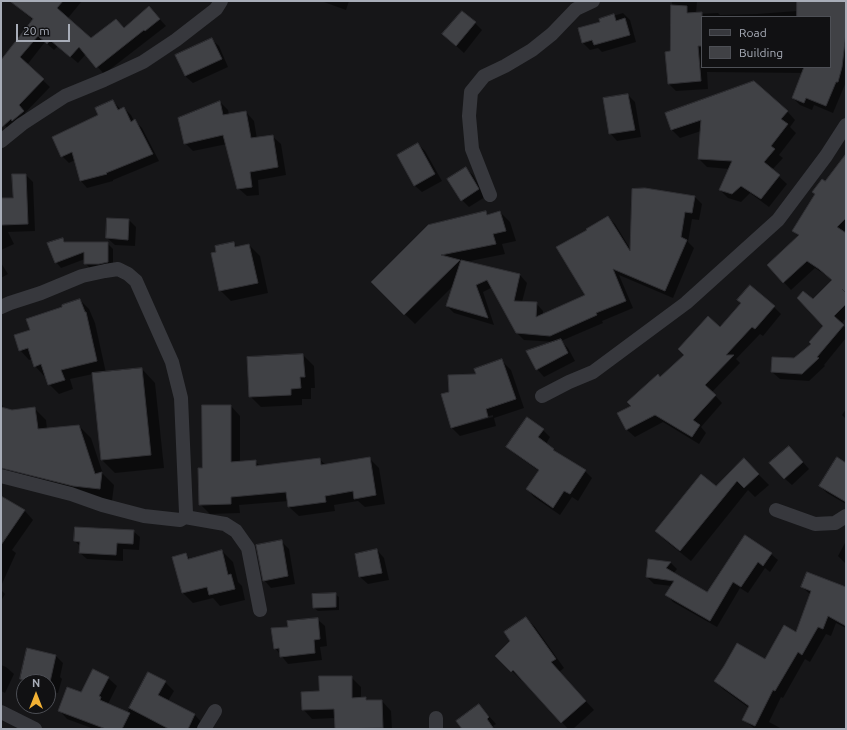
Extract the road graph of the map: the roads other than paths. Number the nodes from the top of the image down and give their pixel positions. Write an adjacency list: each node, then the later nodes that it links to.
1 (221, 1): 4 (street)
2 (593, 1): 5 (street)
3 (846, 125): 7 (street)
4 (1, 141)
5 (490, 195)
6 (1, 307): 11 (street)
7 (542, 396)
8 (1, 476): 11 (street)
9 (776, 510): 10 (street)
10 (846, 516)
11 (185, 517): 12 (street)
12 (260, 610)
13 (215, 711): 16 (street)
14 (1, 712): 15 (street)
15 (35, 729)
16 (204, 729)

